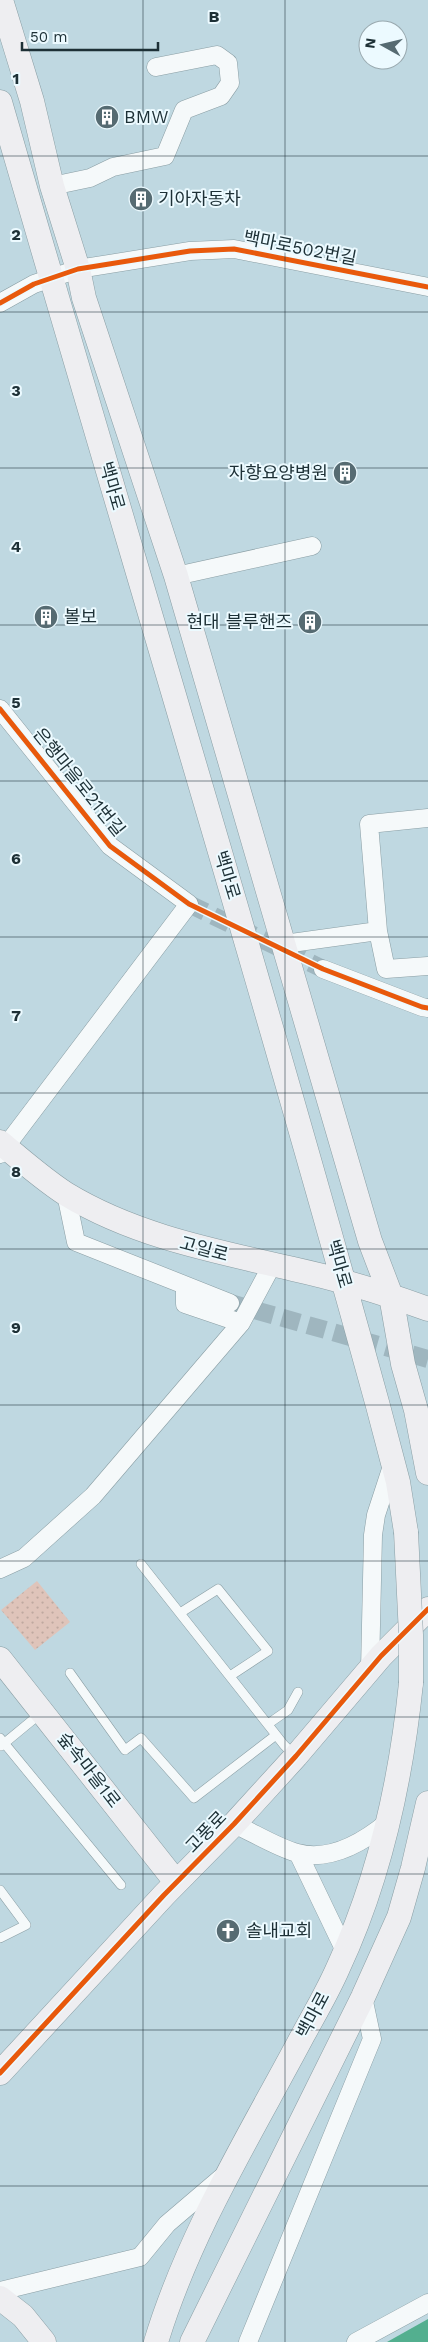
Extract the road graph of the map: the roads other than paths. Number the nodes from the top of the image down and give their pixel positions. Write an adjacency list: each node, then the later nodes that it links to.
1 (1, 0): 3 (main road, 백마로)
2 (156, 68): 5 (street)
3 (32, 101): 4 (main road); 5 (main road, 백마로)
4 (0, 105): 7 (main road, 백마로)
5 (52, 186): 6 (main road, 백마로)
6 (78, 268): 7 (street); 8 (street, 백마로502번길); 11 (main road, 백마로)
7 (52, 278): 9 (street); 22 (main road, 백마로)
8 (428, 287)
9 (0, 303)
10 (312, 546): 11 (street)
11 (176, 576): 15 (main road, 백마로)
12 (0, 709): 19 (street, 은행마을로21번길)
13 (428, 818): 14 (street)
14 (378, 931): 15 (street); 16 (street)
15 (284, 944): 24 (main road, 백마로)
16 (428, 966)
17 (323, 969): 18 (street)
18 (428, 1008)
19 (2, 1148): 20 (main road, 고일로)
20 (66, 1194): 21 (main road, 고일로); 23 (street)
21 (272, 1265): 22 (main road, 고일로); 27 (street)
22 (344, 1282): 24 (main road, 고일로); 28 (main road, 백마로)
23 (185, 1285): 25 (street); 27 (street)
24 (391, 1296): 26 (main road, 고일로); 29 (main road, 백마로)
25 (230, 1303)
26 (428, 1309)
27 (241, 1323): 31 (street)
28 (393, 1463): 35 (street); 45 (main road, 백마로, bridge)
29 (428, 1473)
30 (141, 1564): 33 (lane)
31 (0, 1569)
32 (428, 1609): 35 (main road, 고풍로)
33 (180, 1613): 37 (lane); 37 (lane)
34 (0, 1659): 39 (main road, 숲속마을1로)
35 (370, 1670): 43 (main road, 고풍로)
36 (70, 1673): 41 (lane)
37 (230, 1676): 40 (lane)
38 (298, 1692): 40 (lane)
39 (44, 1712): 42 (lane); 48 (main road, 숲속마을1로)
40 (268, 1724): 41 (lane)
41 (276, 1735): 43 (lane)
42 (2, 1743): 49 (lane)
43 (296, 1756): 46 (main road, 고풍로)
44 (428, 1803): 53 (main road, 백마로)
45 (389, 1821): 47 (street); 52 (main road, 백마로)
46 (234, 1824): 47 (street); 48 (main road, 고풍로)
47 (298, 1853): 52 (street)
48 (176, 1882): 54 (main road, 고풍로)
49 (121, 1884)
50 (0, 1890): 51 (lane)
51 (0, 1938)
52 (346, 1951): 55 (main road, 백마로)
53 (363, 1996): 60 (main road, 백마로); 62 (street)
54 (0, 2073)
55 (228, 2171): 56 (street); 59 (main road, 백마로)
56 (0, 2291)
57 (0, 2298): 61 (main road)
58 (428, 2303): 63 (street)
59 (158, 2335)
60 (193, 2340)
61 (44, 2342)
62 (248, 2342)
63 (356, 2342)

